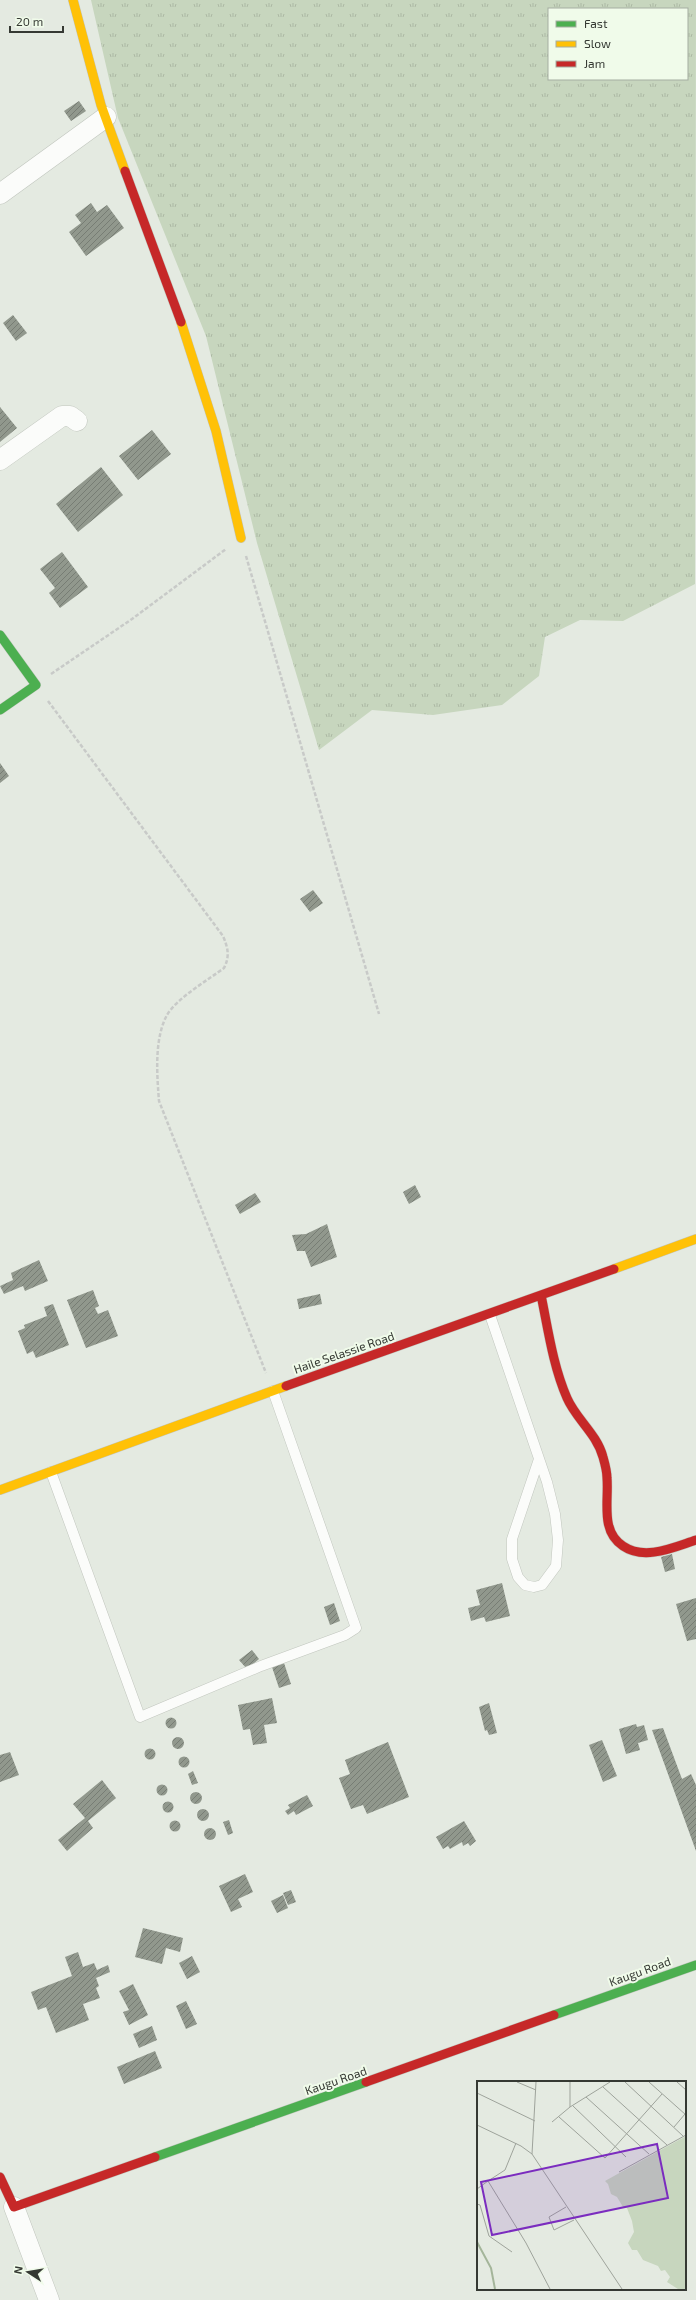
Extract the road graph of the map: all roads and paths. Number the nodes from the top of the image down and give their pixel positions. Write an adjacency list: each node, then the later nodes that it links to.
1 (73, 0): 2 (street)
2 (106, 117): 3 (street); 6 (street)
3 (0, 194)
4 (77, 421): 5 (street)
5 (0, 460)
6 (241, 538): 8 (path); 10 (path)
7 (0, 635): 8 (street)
8 (36, 685): 9 (street); 14 (path)
9 (0, 710)
10 (380, 1014)
11 (696, 1239): 12 (street, Haile Selassie Road)
12 (541, 1295): 13 (street, Haile Selassie Road); 18 (street)
13 (490, 1315): 14 (street, Haile Selassie Road); 15 (lane)
14 (273, 1391): 16 (street, Haile Selassie Road); 16 (lane)
15 (539, 1459): 15 (lane)
16 (51, 1472): 17 (street, Haile Selassie Road)
17 (0, 1490)
18 (696, 1540)
19 (696, 1965): 21 (street, Kaugu Road)
20 (0, 2177): 21 (street)
21 (14, 2207): 22 (street)
22 (49, 2300)

